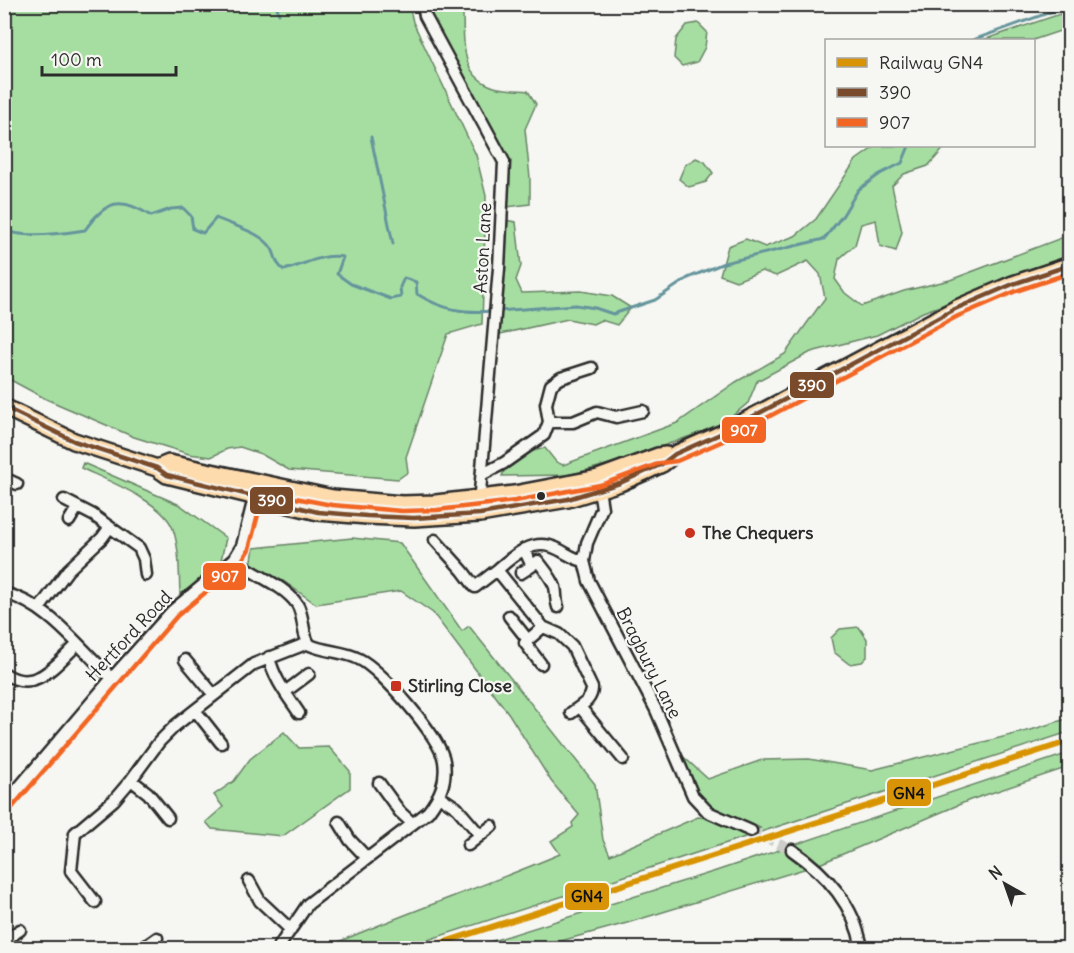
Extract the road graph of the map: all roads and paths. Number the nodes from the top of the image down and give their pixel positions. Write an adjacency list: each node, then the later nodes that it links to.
1 (423, 4): 8 (street, Aston Lane)
2 (1070, 265): 11 (highway)
3 (592, 368): 6 (street)
4 (4, 407): 7 (highway)
5 (643, 411): 6 (street)
6 (549, 422): 8 (street)
7 (157, 468): 12 (highway); 12 (highway)
8 (483, 474): 14 (street, Aston Lane)
9 (4, 478): 10 (street)
10 (17, 484)
11 (598, 484): 14 (highway); 22 (street)
12 (256, 490): 14 (highway); 20 (street, Hertford Road)
13 (63, 500): 15 (street)
14 (479, 506)
15 (77, 508): 16 (street); 17 (street)
16 (69, 521)
17 (110, 527): 25 (street); 28 (street)
18 (435, 540): 23 (street)
19 (524, 549): 21 (street); 22 (street); 23 (street)
20 (234, 559): 32 (street); 39 (street, Hertford Road)
21 (539, 561): 24 (street); 27 (street)
22 (584, 561): 54 (street, Bragbury Lane)
23 (497, 570): 30 (street)
24 (521, 573)
25 (146, 574)
26 (4, 593): 28 (street)
27 (558, 607)
28 (39, 609): 33 (street)
29 (509, 616): 31 (street)
30 (543, 627): 31 (street); 45 (street)
31 (528, 640): 36 (street)
32 (308, 643): 34 (street); 48 (street)
33 (78, 644): 37 (street); 39 (street)
34 (268, 657): 40 (street); 41 (street)
35 (185, 660): 41 (street)
36 (541, 664)
37 (4, 673)
38 (309, 674): 40 (street)
39 (112, 678): 49 (street, Hertford Road)
40 (285, 692): 43 (street)
41 (214, 694): 42 (street)
42 (195, 710): 44 (street); 46 (street)
43 (299, 713)
44 (221, 743)
45 (623, 759)
46 (131, 780): 50 (street); 60 (street)
47 (379, 783): 52 (street)
48 (439, 796): 52 (street); 55 (street)
49 (4, 805)
50 (168, 818)
51 (339, 822): 58 (street)
52 (412, 824): 58 (street)
53 (492, 826): 55 (street)
54 (751, 831)
55 (480, 835): 56 (street)
56 (468, 845)
57 (792, 850): 65 (street)
58 (367, 858): 62 (street)
59 (249, 881): 62 (street)
60 (94, 902)
61 (20, 930): 63 (street)
62 (291, 930): 64 (street)
63 (4, 941)
64 (278, 948)
65 (862, 948)

